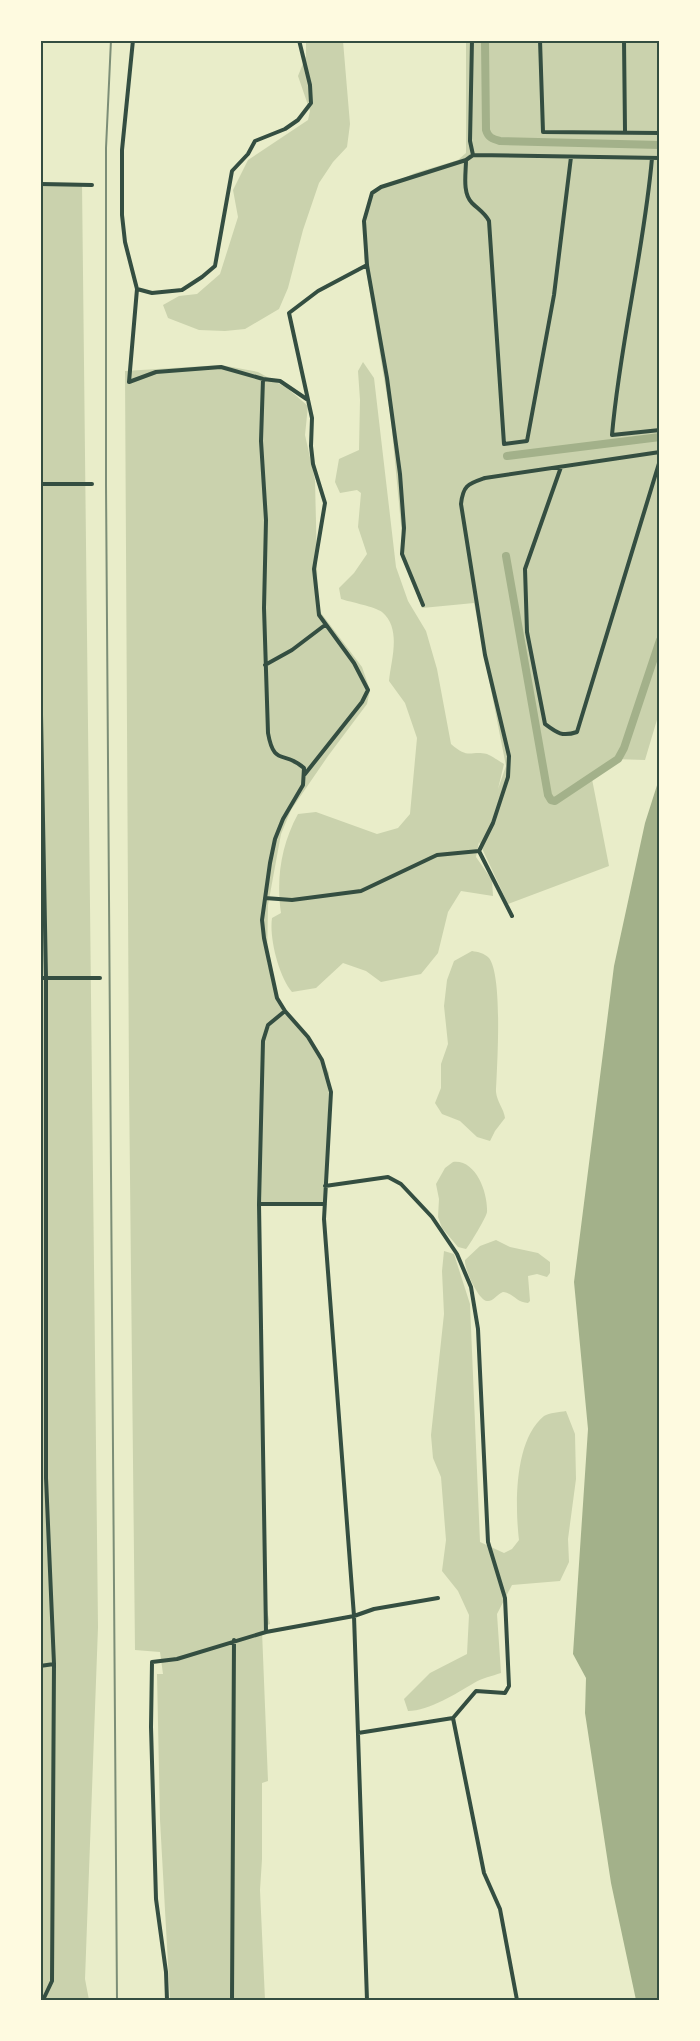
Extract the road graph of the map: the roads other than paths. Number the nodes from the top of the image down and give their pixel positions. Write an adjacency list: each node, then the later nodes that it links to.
1 (133, 40): 16 (street)
2 (299, 40): 16 (street)
3 (472, 40): 8 (street)
4 (540, 40): 6 (street)
5 (624, 40): 6 (street)
6 (625, 131): 7 (street)
7 (660, 133)
8 (473, 155): 9 (street); 12 (street)
9 (571, 157): 10 (street); 12 (street)
10 (652, 158): 11 (street); 19 (street)
11 (660, 158)
12 (466, 160): 15 (street)
13 (40, 184): 14 (street)
14 (92, 185)
15 (367, 265): 18 (street); 25 (street)
16 (137, 289): 17 (street)
17 (262, 379): 18 (street); 28 (street)
18 (308, 400): 26 (street)
19 (660, 430)
20 (660, 452): 22 (street)
21 (660, 460): 22 (street)
22 (561, 467): 30 (street)
23 (40, 484): 24 (street)
24 (92, 484)
25 (423, 605)
26 (325, 625): 28 (street); 29 (street)
27 (40, 662): 33 (street)
28 (265, 665): 29 (street)
29 (304, 774): 31 (street)
30 (479, 851): 31 (street); 32 (street)
31 (265, 898): 35 (street)
32 (512, 916)
33 (43, 978): 34 (street); 43 (street)
34 (100, 978)
35 (285, 1011): 36 (street); 37 (street)
36 (326, 1186): 38 (street); 45 (street)
37 (259, 1204): 38 (street); 41 (street)
38 (325, 1204): 40 (street)
39 (438, 1598): 40 (street)
40 (354, 1616): 41 (street); 46 (street)
41 (266, 1632): 42 (street)
42 (234, 1640): 48 (street); 49 (street)
43 (54, 1664): 44 (street); 47 (street)
44 (40, 1666)
45 (453, 1718): 46 (street); 51 (street)
46 (358, 1733): 50 (street)
47 (43, 2001)
48 (167, 2001)
49 (232, 2001)
50 (368, 2001)
51 (517, 2001)

